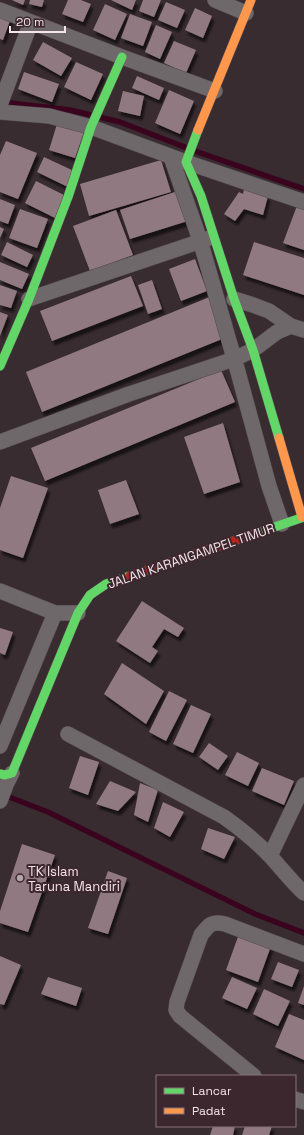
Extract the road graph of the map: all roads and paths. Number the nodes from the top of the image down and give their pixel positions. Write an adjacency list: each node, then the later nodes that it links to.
1 (215, 0): 2 (street)
2 (248, 6): 6 (street)
3 (0, 10): 4 (street)
4 (31, 22): 5 (street); 7 (street)
5 (122, 57): 6 (street); 9 (street)
6 (215, 91): 11 (street)
7 (2, 99)
8 (0, 112): 9 (street)
9 (92, 126): 10 (street); 15 (street)
10 (171, 157): 11 (street); 14 (street)
11 (186, 162): 12 (street); 13 (street)
12 (304, 202)
13 (215, 236): 14 (street); 16 (street)
14 (200, 240): 15 (street); 19 (street)
15 (29, 299): 20 (street)
16 (234, 299): 17 (street); 18 (street)
17 (298, 328): 18 (street)
18 (252, 350): 19 (street); 22 (street)
19 (234, 359): 21 (street); 23 (street)
20 (0, 366)
21 (0, 442)
22 (303, 517): 23 (street, JALAN KARANGAMPEL TIMUR)
23 (282, 524): 26 (street, JALAN KARANGAMPEL TIMUR)
24 (0, 592): 25 (street)
25 (55, 613): 26 (street); 28 (street)
26 (78, 613): 30 (street, JALAN KARANGAMPEL TIMUR)
27 (68, 734): 34 (street)
28 (0, 746)
29 (0, 752): 30 (street)
30 (18, 759): 31 (street, JALAN KARANGAMPEL TIMUR)
31 (6, 777): 33 (street, JALAN KARANGAMPEL TIMUR)
32 (304, 785): 34 (street)
33 (0, 801)
34 (270, 856): 35 (street)
35 (304, 893)
36 (304, 954): 37 (street)
37 (253, 1075)

